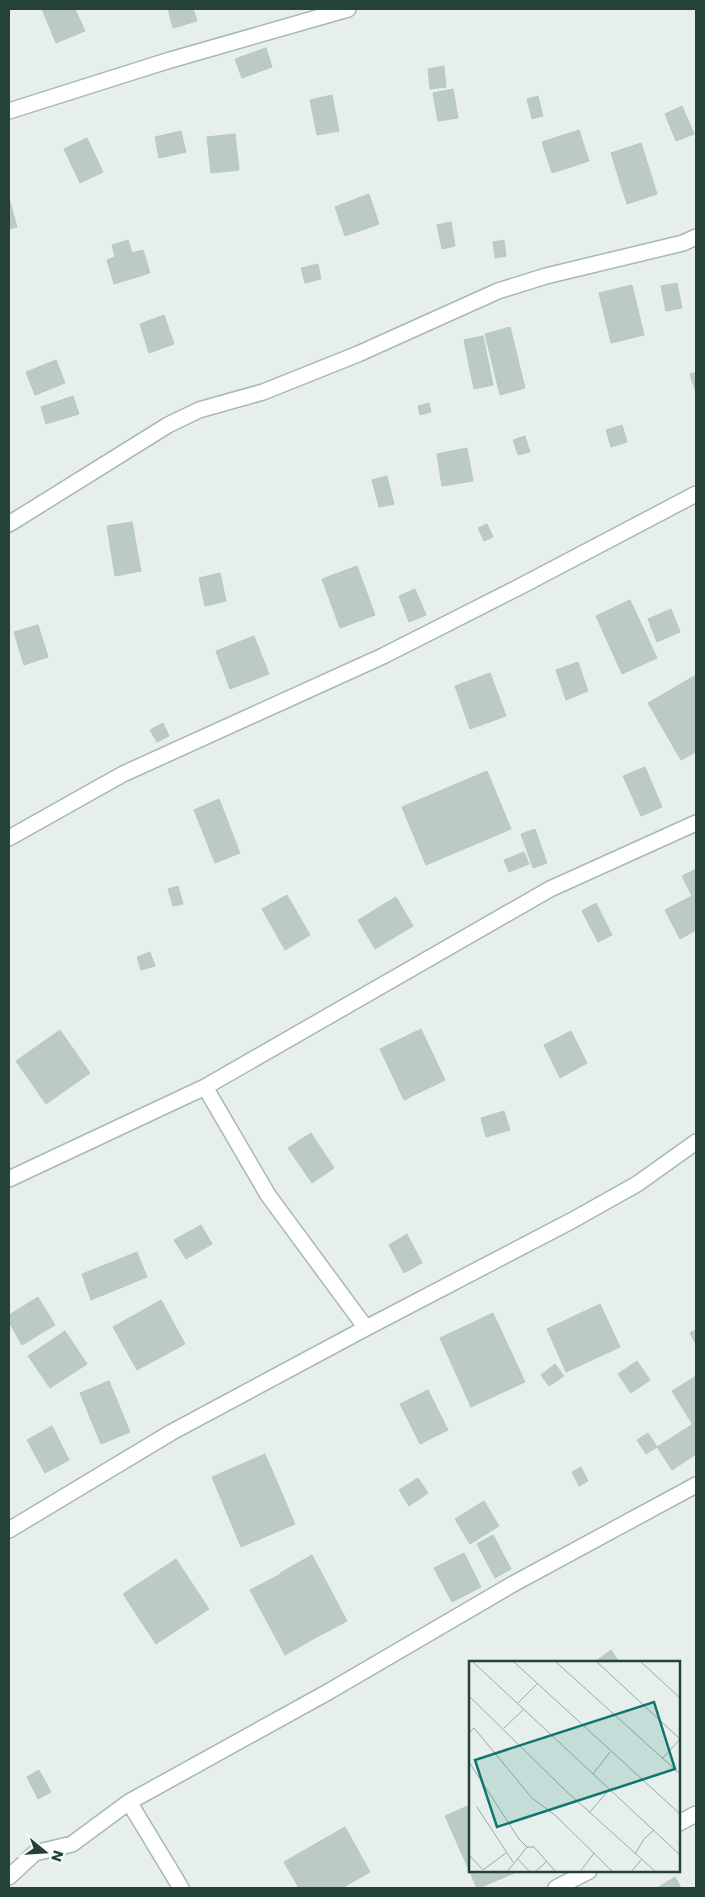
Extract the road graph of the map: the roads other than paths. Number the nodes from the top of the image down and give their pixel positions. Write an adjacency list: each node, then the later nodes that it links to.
1 (348, 9): 2 (street)
2 (9, 111)
3 (696, 237): 5 (street)
4 (696, 494): 7 (street)
5 (9, 524)
6 (696, 823): 8 (street)
7 (9, 838)
8 (205, 1088): 10 (street); 11 (street)
9 (696, 1142): 11 (street)
10 (9, 1179)
11 (366, 1328): 13 (street)
12 (696, 1485): 14 (street)
13 (9, 1530)
14 (129, 1802): 18 (street); 19 (street)
15 (696, 1814): 16 (street)
16 (680, 1822)
17 (587, 1872): 20 (street)
18 (9, 1877)
19 (181, 1888)
20 (556, 1888)

